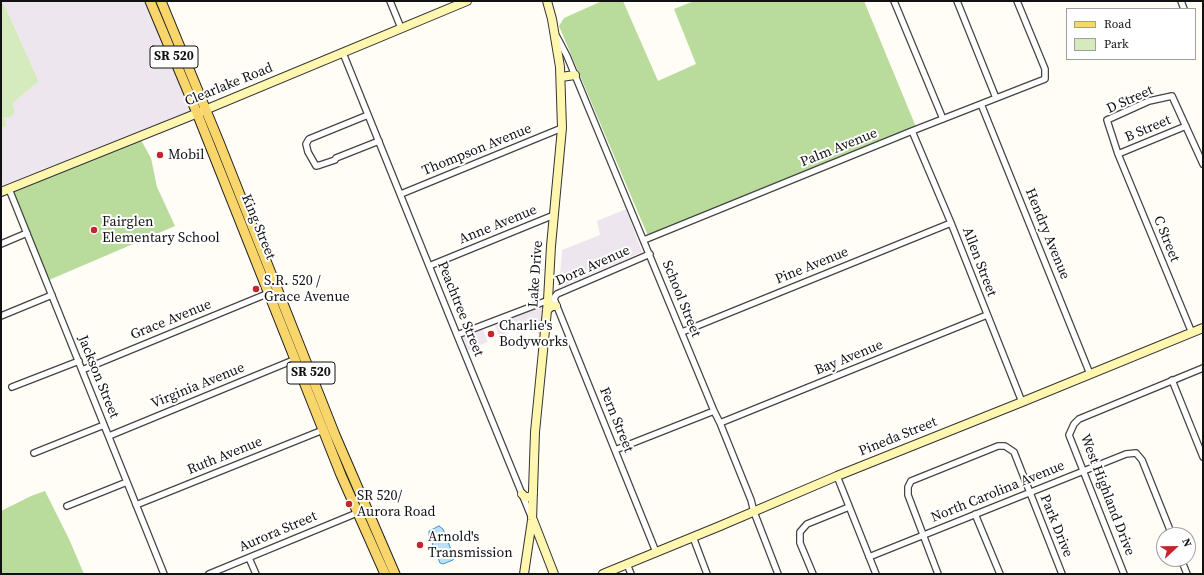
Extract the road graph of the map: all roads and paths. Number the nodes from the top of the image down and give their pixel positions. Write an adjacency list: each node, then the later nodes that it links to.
1 (150, 1): 16 (main road, King Street / SR 520)
2 (160, 1): 16 (main road, King Street / SR 520)
3 (390, 1): 9 (street)
4 (465, 1): 9 (street, Clearlake Road)
5 (546, 1): 10 (street, Lake Drive)
6 (894, 1): 18 (street)
7 (957, 1): 14 (street)
8 (1017, 1): 14 (street, Palm Avenue)
9 (401, 28): 11 (street, Clearlake Road)
10 (556, 35): 12 (street, School Street); 13 (street, Lake Drive)
11 (343, 53): 16 (street, Clearlake Road); 17 (street, Peachtree Street)
12 (575, 75): 13 (street); 30 (street, School Street)
13 (561, 77): 20 (street, Lake Drive)
14 (996, 98): 15 (street, Palm Avenue)
15 (981, 104): 18 (street, Palm Avenue); 48 (street, Hendry Avenue)
16 (202, 111): 25 (street, Clearlake Road); 34 (main road, King Street / SR 520); 44 (main road, King Street / SR 520)
17 (368, 115): 22 (street, Peachtree Street); 22 (street)
18 (943, 119): 21 (street, Palm Avenue)
19 (1186, 126): 23 (street, B Street); 23 (street, D Street); 24 (street)
20 (562, 128): 26 (street, Thompson Avenue); 27 (street, Lake Drive)
21 (912, 131): 28 (street, Allen Street); 30 (street, Palm Avenue)
22 (379, 142): 26 (street, Peachtree Street)
23 (1118, 154): 42 (street, C Street)
24 (1203, 164)
25 (5, 190): 29 (street, Jackson Street)
26 (400, 194): 33 (street, Peachtree Street)
27 (554, 215): 33 (street, Anne Avenue); 37 (street, Lake Drive)
28 (951, 223): 38 (street, Allen Street); 41 (street, Pine Avenue)
29 (27, 233): 31 (street); 36 (street, Jackson Street)
30 (644, 240): 32 (street, School Street)
31 (1, 244)
32 (650, 254): 37 (street, Dora Avenue); 41 (street, School Street)
33 (429, 266): 43 (street, Peachtree Street)
34 (263, 279): 35 (main road, King Street / SR 520); 44 (main road)
35 (269, 293): 44 (main road, King Street / SR 520); 47 (street, Grace Avenue)
36 (52, 295): 39 (street); 45 (street, Jackson Street)
37 (553, 301): 43 (street, Dora Avenue); 57 (street, Fern Street); 64 (street, Lake Drive)
38 (987, 315): 51 (street, Allen Street); 53 (street, Bay Avenue)
39 (1, 316)
40 (1203, 328): 42 (street, Pineda Street)
41 (682, 332): 52 (street, School Street)
42 (1192, 332): 48 (street, Pineda Street)
43 (457, 336): 65 (street, Peachtree Street)
44 (300, 357): 55 (main road, King Street / SR 520); 56 (street, Virginia Avenue); 76 (main road, King Street / SR 520)
45 (79, 361): 47 (street, Jackson Street); 50 (street)
46 (1203, 368): 49 (street)
47 (82, 370): 54 (street, Jackson Street)
48 (1090, 374): 51 (street, Pineda Street)
49 (1172, 380): 59 (street); 60 (street, West Highland Drive)
50 (12, 387)
51 (1022, 402): 61 (street, Pineda Street)
52 (714, 411): 53 (street, School Street); 57 (street)
53 (720, 423): 69 (street, School Street)
54 (104, 425): 56 (street, Jackson Street); 58 (street)
55 (323, 430): 66 (street, Ruth Avenue); 70 (main road, King Street / SR 520)
56 (109, 436): 62 (street, Jackson Street)
57 (615, 450): 78 (street, Fern Street)
58 (34, 452)
59 (1203, 457)
60 (1083, 471): 63 (street, North Carolina Avenue); 73 (street, North Carolina Avenue); 101 (street, West Highland Drive)
61 (837, 476): 68 (street); 69 (street, Pineda Street)
62 (127, 482): 66 (street, Jackson Street); 67 (street)
63 (1029, 492): 71 (street, North Carolina Avenue); 74 (street, Park Drive); 100 (street, Park Drive)
64 (533, 493): 65 (street); 72 (street, Lake Drive)
65 (522, 494): 72 (street, Peachtree Street)
66 (136, 505): 84 (street, Jackson Street)
67 (67, 506)
68 (849, 507): 80 (street); 96 (street)
69 (754, 512): 75 (street, Pineda Street); 95 (street, School Street)
70 (357, 513): 76 (main road); 81 (street, Aurora Street); 82 (main road, King Street / SR 520)
71 (975, 514): 74 (street, North Carolina Avenue); 99 (street)
72 (532, 520): 77 (street, Peachtree Street); 79 (street, Lake Drive)
73 (1169, 527)
74 (923, 536): 80 (street, North Carolina Avenue); 98 (street)
75 (692, 538): 78 (street, Pineda Street); 94 (street)
76 (383, 547): 89 (main road, King Street / SR 520)
77 (544, 548): 79 (street); 91 (street, Peachtree Street)
78 (656, 552): 83 (street, Pineda Street)
79 (527, 554): 90 (street, Lake Drive)
80 (869, 557): 97 (street)
81 (249, 558): 85 (street, Aurora Street); 86 (street)
82 (380, 564): 87 (main road, King Street / SR 520); 88 (main road)
83 (627, 564): 92 (street, Pineda Street); 93 (street)
84 (164, 574)
85 (209, 574)
86 (256, 574)
87 (385, 574)
88 (390, 574)
89 (395, 574)
90 (524, 574)
91 (554, 574)
92 (603, 574)
93 (631, 574)
94 (707, 574)
95 (778, 574)
96 (813, 574)
97 (876, 574)
98 (938, 574)
99 (1000, 574)
100 (1062, 574)
101 (1124, 574)

